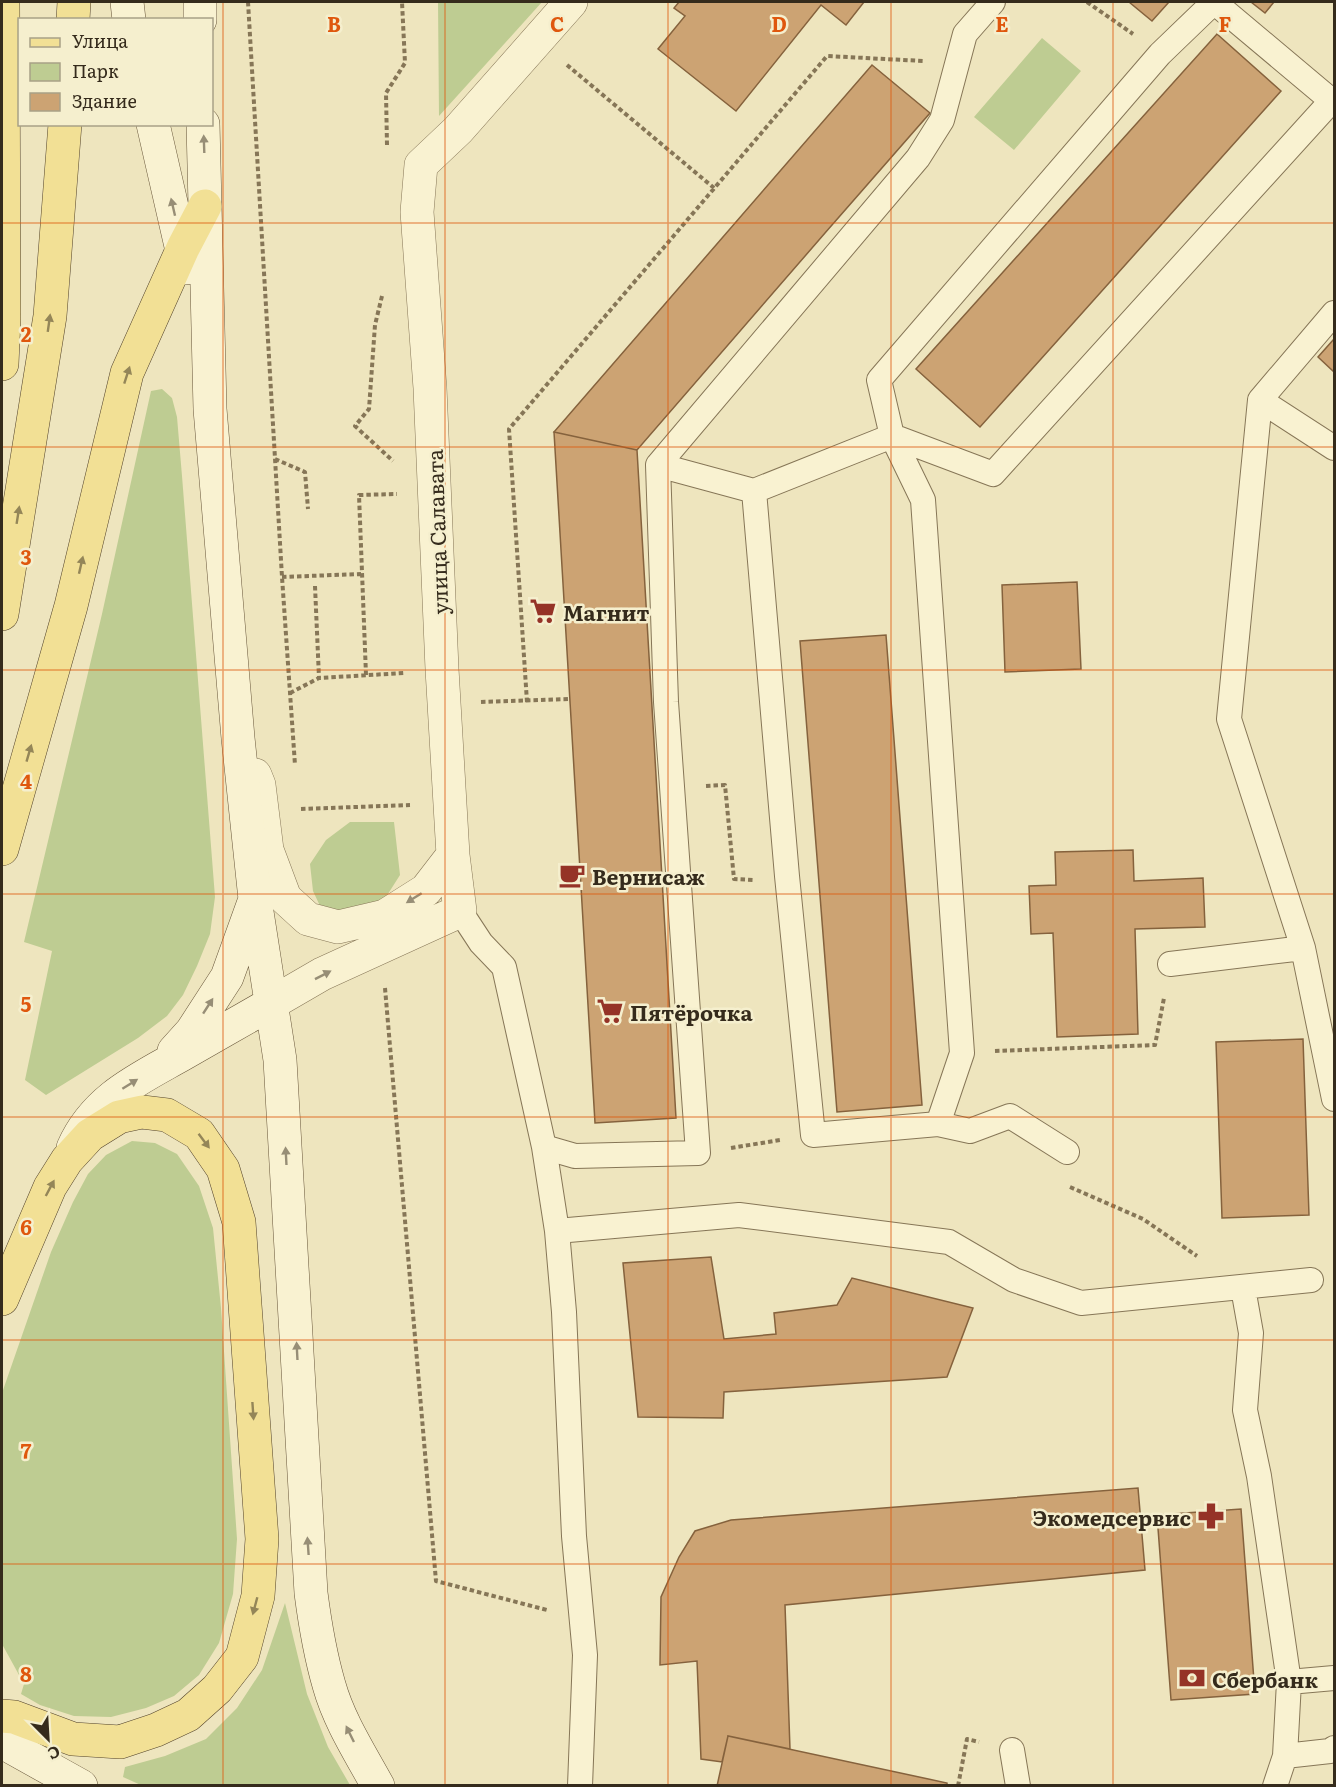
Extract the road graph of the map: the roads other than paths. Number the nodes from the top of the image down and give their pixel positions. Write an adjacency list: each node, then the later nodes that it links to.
1 (3, 2): 17 (main road)
2 (74, 2): 7 (main road)
3 (127, 2): 8 (main road)
4 (200, 2): 9 (main road)
5 (571, 2): 27 (main road, улица Салавата)
6 (993, 2): 22 (lane)
7 (73, 18)
8 (129, 18)
9 (200, 18)
10 (1333, 100): 20 (lane); 20 (lane)
11 (65, 126): 24 (main road, one-way to 11)
12 (153, 126): 15 (main road, one-way to 12)
13 (203, 126): 14 (main road, one-way to 13)
14 (205, 206): 15 (main road); 19 (main road)
15 (183, 248): 19 (main road); 26 (main road, one-way to 15)
16 (1335, 313): 18 (lane)
17 (2, 364)
18 (1260, 400): 21 (lane); 30 (lane)
19 (210, 409): 25 (main road)
20 (892, 436): 23 (lane); 35 (lane)
21 (1335, 448)
22 (658, 465): 23 (lane); 36 (lane)
23 (754, 491): 35 (lane)
24 (2, 614)
25 (238, 738): 27 (main road, one-way to 25); 28 (main road)
26 (2, 849)
27 (453, 855): 29 (main road, улица Салавата)
28 (255, 899): 32 (main road); 33 (main road, one-way to 28)
29 (460, 911): 32 (main road, one-way to 29); 36 (lane)
30 (1303, 948): 31 (lane); 34 (lane)
31 (1170, 964)
32 (272, 1003): 33 (main road); 50 (main road, one-way to 32)
33 (159, 1068): 38 (main road, one-way to 33)
34 (1335, 1099)
35 (938, 1124): 37 (lane)
36 (544, 1147): 39 (lane)
37 (1067, 1152)
38 (68, 1160): 42 (main road, one-way to 38); 45 (main road, one-way to 45)
39 (556, 1231): 41 (lane); 51 (lane)
40 (1311, 1280): 41 (lane)
41 (1243, 1288): 44 (lane)
42 (2, 1299)
43 (1335, 1678): 44 (lane)
44 (1289, 1682): 48 (lane)
45 (5, 1730): 49 (main road)
46 (1335, 1748): 48 (lane)
47 (1012, 1750): 52 (lane)
48 (1285, 1756): 53 (lane)
49 (81, 1785)
50 (378, 1785)
51 (580, 1785)
52 (1018, 1785)
53 (1275, 1785)

